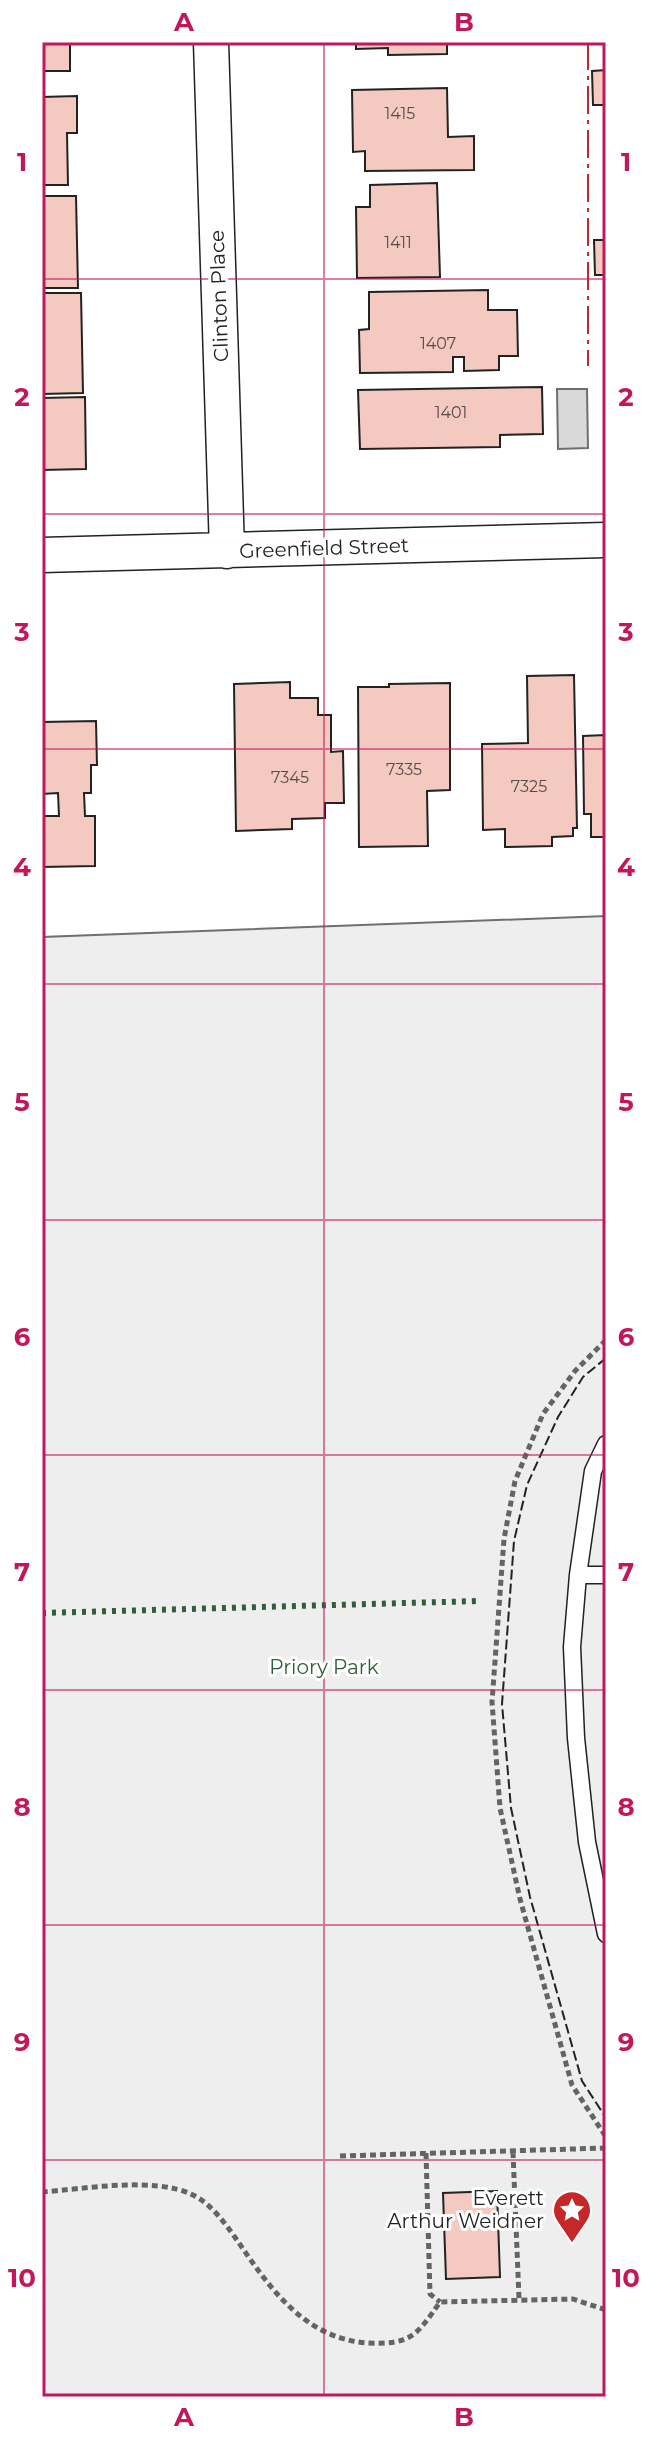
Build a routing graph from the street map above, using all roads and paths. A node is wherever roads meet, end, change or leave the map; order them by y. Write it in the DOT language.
graph roads {
  1 [pos="211,42"];
  2 [pos="606,540"];
  3 [pos="227,551"];
  4 [pos="42,555"];
  5 [pos="606,1340"];
  6 [pos="606,1444"];
  7 [pos="578,1575"];
  8 [pos="606,1575"];
  9 [pos="606,1934"];
  10 [pos="606,2137"];
  11 [pos="606,2148"];
  12 [pos="513,2152"];
  13 [pos="426,2153"];
  14 [pos="340,2156"];
  15 [pos="42,2192"];
  16 [pos="519,2298"];
  17 [pos="440,2302"];
  18 [pos="606,2310"];
  1 -- 3 [label="street, Clinton Place"];
  2 -- 3 [label="street, Greenfield Street"];
  3 -- 4 [label="street, Greenfield Street"];
  5 -- 10 [label="path"];
  6 -- 7 [label="lane"];
  7 -- 8 [label="lane"];
  7 -- 9 [label="lane"];
  11 -- 12 [label="path"];
  12 -- 13 [label="path"];
  12 -- 16 [label="path"];
  13 -- 14 [label="path"];
  13 -- 17 [label="path"];
  15 -- 17 [label="path"];
  16 -- 17 [label="path"];
  16 -- 18 [label="path"];
}
